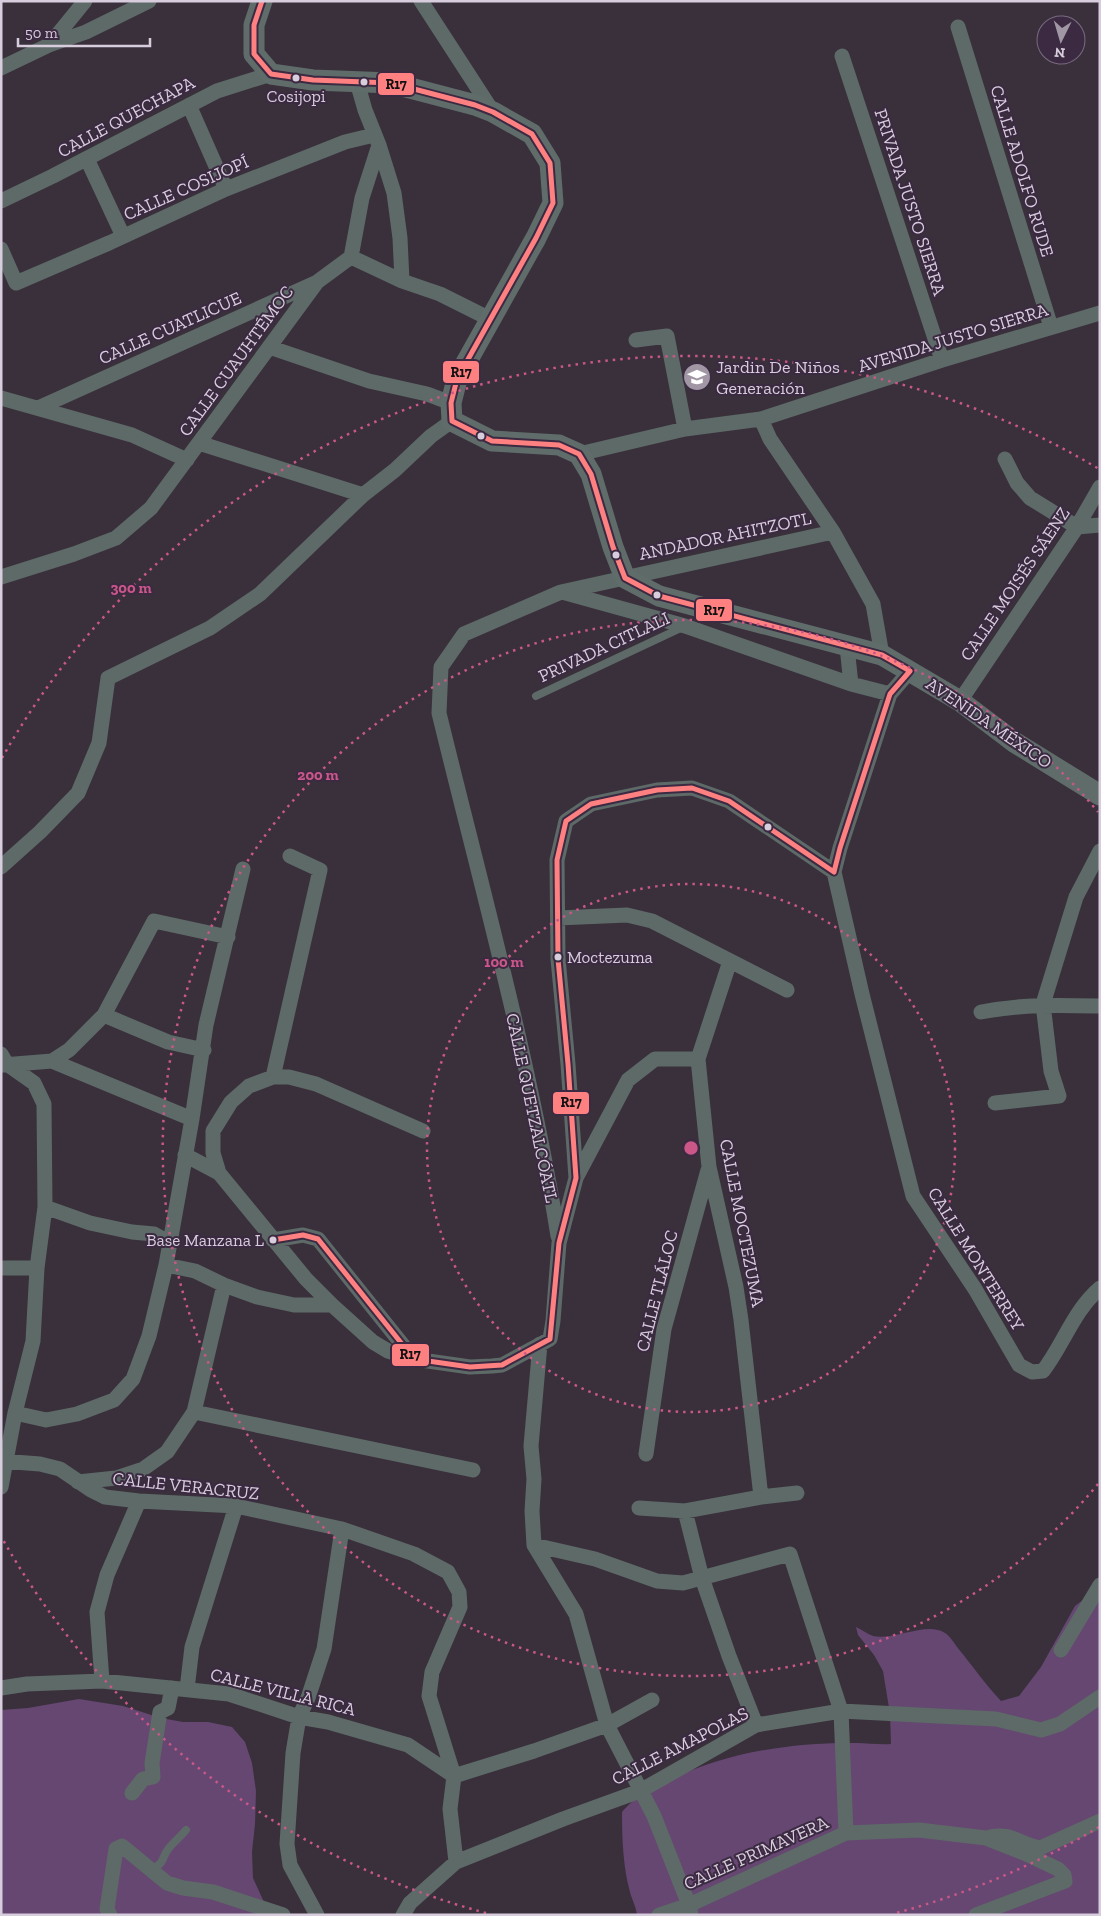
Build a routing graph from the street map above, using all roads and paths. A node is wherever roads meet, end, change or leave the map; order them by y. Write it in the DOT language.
graph roads {
  1 [pos="85,1"];
  2 [pos="149,1"];
  3 [pos="262,1"];
  4 [pos="421,1"];
  5 [pos="958,27"];
  6 [pos="49,45"];
  7 [pos="842,56"];
  8 [pos="1,68"];
  9 [pos="271,74"];
  10 [pos="357,82"];
  11 [pos="189,105"];
  12 [pos="494,112"];
  13 [pos="377,140"];
  14 [pos="86,158"];
  15 [pos="226,189"];
  16 [pos="1,201"];
  17 [pos="123,236"];
  18 [pos="1,248"];
  19 [pos="351,257"];
  20 [pos="402,281"];
  21 [pos="317,282"];
  22 [pos="1100,313"];
  23 [pos="490,319"];
  24 [pos="1051,327"];
  25 [pos="636,340"];
  26 [pos="269,347"];
  27 [pos="942,360"];
  28 [pos="1,398"];
  29 [pos="38,408"];
  30 [pos="452,412"];
  31 [pos="761,419"];
  32 [pos="685,429"];
  33 [pos="200,443"];
  34 [pos="579,454"];
  35 [pos="1006,459"];
  36 [pos="187,460"];
  37 [pos="1100,487"];
  38 [pos="363,495"];
  39 [pos="1100,525"];
  40 [pos="1077,527"];
  41 [pos="833,532"];
  42 [pos="1,577"];
  43 [pos="625,578"];
  44 [pos="561,592"];
  45 [pos="685,626"];
  46 [pos="847,647"];
  47 [pos="882,655"];
  48 [pos="910,672"];
  49 [pos="851,684"];
  50 [pos="890,694"];
  51 [pos="536,696"];
  52 [pos="960,701"];
  53 [pos="1100,795"];
  54 [pos="1100,851"];
  55 [pos="290,856"];
  56 [pos="1,867"];
  57 [pos="243,869"];
  58 [pos="834,872"];
  59 [pos="558,918"];
  60 [pos="228,938"];
  61 [pos="730,961"];
  62 [pos="787,990"];
  63 [pos="1043,1004"];
  64 [pos="1100,1006"];
  65 [pos="981,1012"];
  66 [pos="104,1015"];
  67 [pos="204,1050"];
  68 [pos="698,1059"];
  69 [pos="3,1061"];
  70 [pos="52,1061"];
  71 [pos="273,1077"];
  72 [pos="994,1103"];
  73 [pos="192,1119"];
  74 [pos="423,1131"];
  75 [pos="185,1155"];
  76 [pos="709,1168"];
  77 [pos="219,1173"];
  78 [pos="576,1178"];
  79 [pos="45,1207"];
  80 [pos="273,1240"];
  81 [pos="170,1243"];
  82 [pos="559,1243"];
  83 [pos="166,1265"];
  84 [pos="1,1268"];
  85 [pos="37,1268"];
  86 [pos="224,1285"];
  87 [pos="1100,1288"];
  88 [pos="332,1305"];
  89 [pos="540,1344"];
  90 [pos="414,1359"];
  91 [pos="15,1412"];
  92 [pos="194,1412"];
  93 [pos="646,1454"];
  94 [pos="3,1461"];
  95 [pos="473,1470"];
  96 [pos="78,1482"];
  97 [pos="1,1487"];
  98 [pos="797,1493"];
  99 [pos="761,1497"];
  100 [pos="139,1501"];
  101 [pos="236,1506"];
  102 [pos="638,1508"];
  103 [pos="685,1511"];
  104 [pos="342,1529"];
  105 [pos="534,1545"];
  106 [pos="702,1578"];
  107 [pos="1100,1585"];
  108 [pos="1062,1650"];
  109 [pos="102,1681"];
  110 [pos="1,1688"];
  111 [pos="180,1688"];
  112 [pos="1100,1697"];
  113 [pos="652,1700"];
  114 [pos="841,1712"];
  115 [pos="300,1717"];
  116 [pos="607,1725"];
  117 [pos="756,1725"];
  118 [pos="454,1776"];
  119 [pos="640,1791"];
  120 [pos="132,1793"];
  121 [pos="1100,1821"];
  122 [pos="186,1830"];
  123 [pos="846,1833"];
  124 [pos="986,1838"];
  125 [pos="456,1862"];
  126 [pos="151,1869"];
  127 [pos="690,1910"];
  128 [pos="110,1915"];
  129 [pos="283,1915"];
  130 [pos="317,1915"];
  131 [pos="402,1915"];
  132 [pos="659,1915"];
  133 [pos="976,1915"];
  1 -- 6 [label="street"];
  2 -- 6 [label="street"];
  3 -- 9 [label="street"];
  4 -- 12 [label="street"];
  5 -- 24 [label="street, CALLE ADOLFO RUDE"];
  6 -- 8 [label="street"];
  7 -- 27 [label="street, PRIVADA JUSTO SIERRA"];
  9 -- 10 [label="street"];
  9 -- 11 [label="street, CALLE QUECHAPA"];
  10 -- 12 [label="street"];
  10 -- 13 [label="street"];
  11 -- 14 [label="street, CALLE QUECHAPA"];
  11 -- 15 [label="street"];
  12 -- 23 [label="street"];
  13 -- 15 [label="street, CALLE COSIJOPÍ"];
  13 -- 19 [label="street"];
  13 -- 20 [label="street"];
  14 -- 16 [label="street, CALLE QUECHAPA"];
  14 -- 17 [label="street"];
  15 -- 17 [label="street, CALLE COSIJOPÍ"];
  17 -- 18 [label="street, CALLE COSIJOPÍ"];
  19 -- 20 [label="street"];
  19 -- 21 [label="street, CALLE CUAUHTÉMOC"];
  20 -- 23 [label="street"];
  21 -- 26 [label="street, CALLE CUAUHTÉMOC"];
  21 -- 29 [label="street, CALLE CUATLICUE"];
  22 -- 24 [label="street, AVENIDA JUSTO SIERRA"];
  23 -- 30 [label="street"];
  24 -- 27 [label="street, AVENIDA JUSTO SIERRA"];
  25 -- 32 [label="street"];
  26 -- 30 [label="street"];
  26 -- 33 [label="street, CALLE CUAUHTÉMOC"];
  27 -- 31 [label="street, AVENIDA JUSTO SIERRA"];
  28 -- 29 [label="street"];
  29 -- 36 [label="street"];
  30 -- 34 [label="street"];
  30 -- 38 [label="street"];
  31 -- 32 [label="street, AVENIDA JUSTO SIERRA"];
  31 -- 41 [label="street"];
  32 -- 34 [label="street, AVENIDA JUSTO SIERRA"];
  33 -- 36 [label="street, CALLE CUAUHTÉMOC"];
  33 -- 38 [label="street"];
  34 -- 43 [label="street"];
  35 -- 40 [label="street"];
  36 -- 42 [label="street, CALLE CUAUHTÉMOC"];
  37 -- 40 [label="street, CALLE MOISÉS SÁENZ"];
  38 -- 56 [label="street"];
  39 -- 40 [label="street"];
  40 -- 52 [label="street, CALLE MOISÉS SÁENZ"];
  41 -- 43 [label="street, ANDADOR AHITZOTL"];
  41 -- 47 [label="street"];
  43 -- 44 [label="street, ANDADOR AHITZOTL"];
  43 -- 46 [label="street"];
  44 -- 45 [label="street"];
  44 -- 82 [label="street, CALLE QUETZALCÓATL"];
  45 -- 49 [label="street"];
  45 -- 51 [label="lane, PRIVADA CITLALI"];
  46 -- 47 [label="street, AVENIDA MÉXICO"];
  46 -- 49 [label="street"];
  47 -- 48 [label="street, AVENIDA MÉXICO"];
  48 -- 50 [label="street"];
  48 -- 52 [label="street, AVENIDA MÉXICO"];
  49 -- 50 [label="street"];
  50 -- 58 [label="street"];
  52 -- 53 [label="street, AVENIDA MÉXICO"];
  54 -- 63 [label="street"];
  55 -- 71 [label="street"];
  57 -- 60 [label="street"];
  58 -- 59 [label="street, CALLE QUETZALCÓATL"];
  58 -- 87 [label="street, CALLE MONTERREY"];
  59 -- 61 [label="street"];
  59 -- 78 [label="street, CALLE QUETZALCÓATL"];
  60 -- 66 [label="street"];
  60 -- 67 [label="street"];
  61 -- 62 [label="street"];
  61 -- 68 [label="street, CALLE MOCTEZUMA"];
  63 -- 64 [label="street"];
  63 -- 65 [label="street"];
  63 -- 72 [label="street"];
  66 -- 67 [label="street"];
  66 -- 70 [label="street"];
  67 -- 73 [label="street"];
  68 -- 76 [label="street, CALLE MOCTEZUMA"];
  68 -- 78 [label="street"];
  69 -- 70 [label="street"];
  69 -- 79 [label="street"];
  70 -- 73 [label="street"];
  71 -- 74 [label="street"];
  71 -- 77 [label="street"];
  73 -- 75 [label="street"];
  75 -- 77 [label="street"];
  75 -- 81 [label="street"];
  76 -- 93 [label="street, CALLE TLÁLOC"];
  76 -- 99 [label="street, CALLE MOCTEZUMA"];
  77 -- 80 [label="street"];
  78 -- 82 [label="street, CALLE QUETZALCÓATL"];
  79 -- 81 [label="street"];
  79 -- 85 [label="street"];
  80 -- 88 [label="street"];
  80 -- 90 [label="street"];
  81 -- 83 [label="street"];
  82 -- 89 [label="street"];
  83 -- 86 [label="street"];
  83 -- 91 [label="street"];
  84 -- 85 [label="street"];
  85 -- 91 [label="street"];
  86 -- 88 [label="street"];
  86 -- 92 [label="street"];
  88 -- 90 [label="street"];
  89 -- 90 [label="street"];
  89 -- 105 [label="street"];
  91 -- 94 [label="street"];
  92 -- 95 [label="street"];
  92 -- 96 [label="street"];
  94 -- 96 [label="street, CALLE VERACRUZ"];
  94 -- 97 [label="street"];
  96 -- 100 [label="street, CALLE VERACRUZ"];
  98 -- 99 [label="street"];
  99 -- 103 [label="street"];
  100 -- 101 [label="street, CALLE VERACRUZ"];
  100 -- 109 [label="street"];
  101 -- 104 [label="street, CALLE VERACRUZ"];
  101 -- 111 [label="street"];
  102 -- 103 [label="street"];
  103 -- 106 [label="street"];
  104 -- 115 [label="street"];
  104 -- 118 [label="street, CALLE VERACRUZ"];
  105 -- 106 [label="street"];
  105 -- 116 [label="street"];
  106 -- 114 [label="street"];
  106 -- 117 [label="street"];
  107 -- 108 [label="street"];
  109 -- 110 [label="street, CALLE VILLA RICA"];
  109 -- 111 [label="street, CALLE VILLA RICA"];
  111 -- 115 [label="street, CALLE VILLA RICA"];
  111 -- 120 [label="street"];
  112 -- 114 [label="street, CALLE AMAPOLAS"];
  113 -- 116 [label="street"];
  114 -- 117 [label="street, CALLE AMAPOLAS"];
  114 -- 123 [label="street"];
  115 -- 118 [label="street, CALLE VILLA RICA"];
  115 -- 130 [label="street"];
  116 -- 118 [label="street"];
  116 -- 119 [label="street"];
  117 -- 119 [label="street, CALLE AMAPOLAS"];
  118 -- 125 [label="street"];
  119 -- 125 [label="street, CALLE AMAPOLAS"];
  119 -- 127 [label="street"];
  121 -- 124 [label="street"];
  122 -- 126 [label="lane"];
  123 -- 124 [label="street, CALLE PRIMAVERA"];
  123 -- 127 [label="street, CALLE PRIMAVERA"];
  124 -- 133 [label="street, CALLE PRIMAVERA"];
  125 -- 131 [label="street, CALLE AMAPOLAS"];
  126 -- 128 [label="street"];
  126 -- 129 [label="street"];
  127 -- 132 [label="street, CALLE PRIMAVERA"];
}
